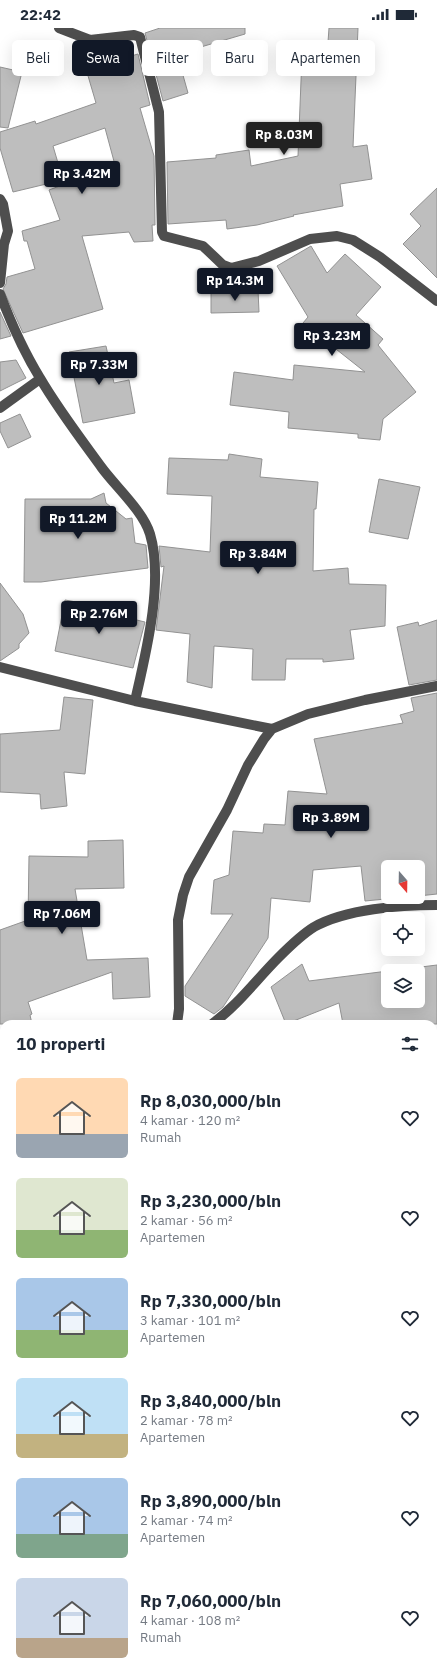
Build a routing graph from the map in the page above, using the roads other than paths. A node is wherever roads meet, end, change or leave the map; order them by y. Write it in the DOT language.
graph roads {
  1 [pos="59,28"];
  2 [pos="0,199"];
  3 [pos="0,283"];
  4 [pos="0,294"];
  5 [pos="437,301"];
  6 [pos="40,379"];
  7 [pos="0,408"];
  8 [pos="0,667"];
  9 [pos="437,686"];
  10 [pos="135,701"];
  11 [pos="272,729"];
  12 [pos="437,905"];
  13 [pos="178,1020"];
  14 [pos="217,1020"];
  1 -- 5 [label="street"];
  2 -- 3 [label="street"];
  4 -- 6 [label="street"];
  6 -- 7 [label="street"];
  6 -- 10 [label="street"];
  8 -- 10 [label="street"];
  9 -- 11 [label="street"];
  10 -- 11 [label="street"];
  11 -- 13 [label="street"];
  12 -- 14 [label="street"];
}
